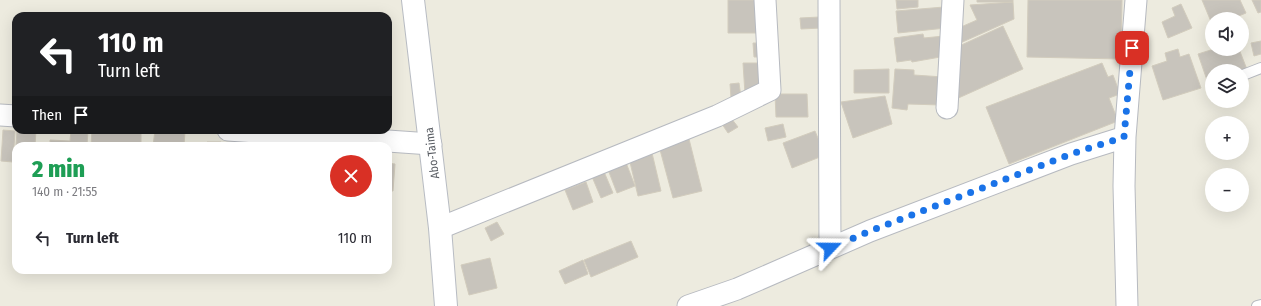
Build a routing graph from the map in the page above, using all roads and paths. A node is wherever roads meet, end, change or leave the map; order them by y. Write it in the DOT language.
graph roads {
  1 [pos="413,0"];
  2 [pos="765,0"];
  3 [pos="829,0"];
  4 [pos="953,0"];
  5 [pos="1140,1"];
  6 [pos="1261,68"];
  7 [pos="1249,73"];
  8 [pos="947,108"];
  9 [pos="0,115"];
  10 [pos="12,116"];
  11 [pos="286,134"];
  12 [pos="1124,137"];
  13 [pos="431,144"];
  14 [pos="440,228"];
  15 [pos="830,248"];
  16 [pos="1261,305"];
  17 [pos="446,306"];
  18 [pos="688,306"];
  19 [pos="1127,306"];
  20 [pos="1257,306"];
  1 -- 13 [label="street, Abo-Taima"];
  2 -- 14 [label="street"];
  3 -- 15 [label="street"];
  4 -- 8 [label="street"];
  5 -- 12 [label="street"];
  6 -- 7 [label="lane"];
  9 -- 10 [label="street"];
  11 -- 13 [label="street"];
  12 -- 15 [label="street"];
  12 -- 19 [label="street"];
  13 -- 14 [label="street, Abo-Taima"];
  14 -- 17 [label="street, Abo-Taima"];
  15 -- 18 [label="street"];
  16 -- 20 [label="lane"];
}
